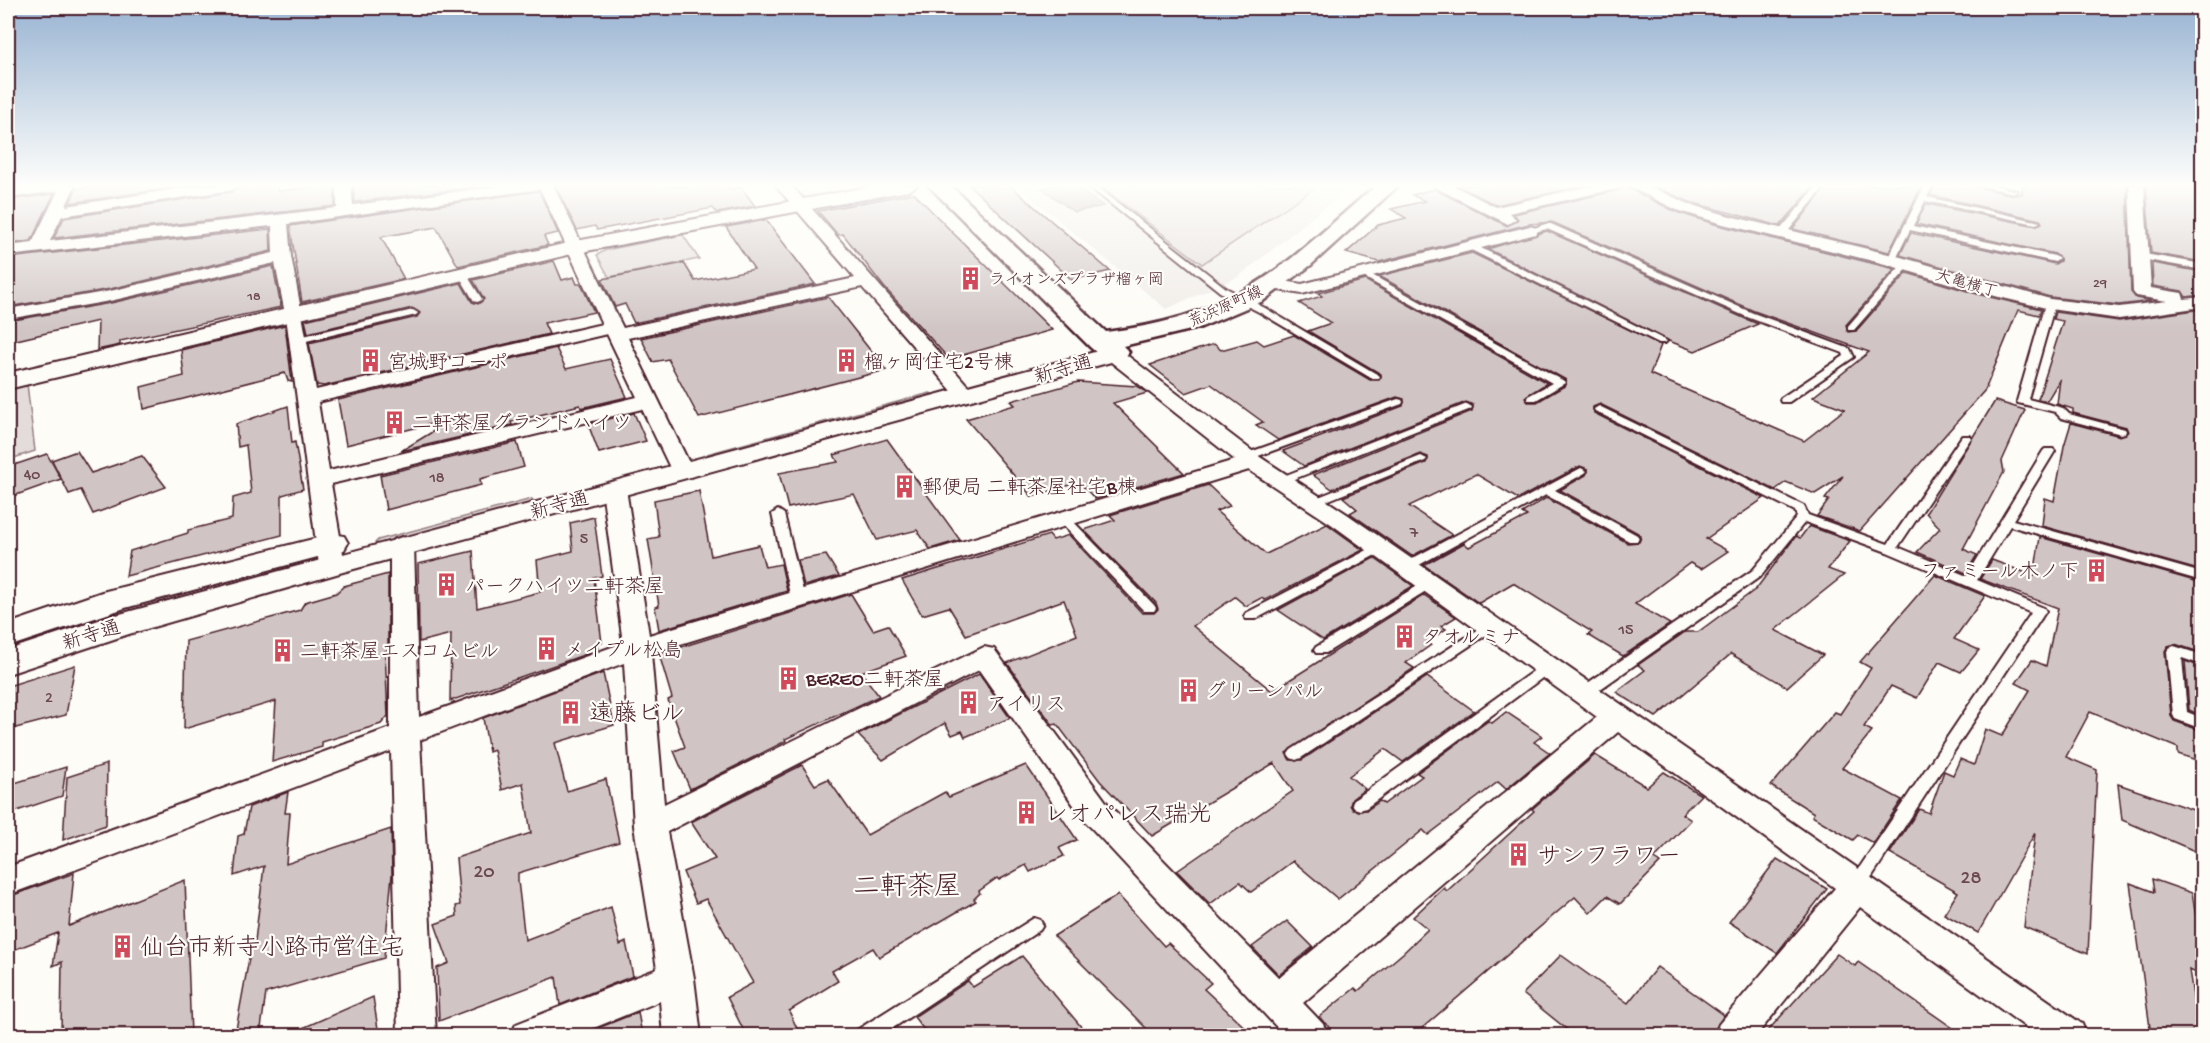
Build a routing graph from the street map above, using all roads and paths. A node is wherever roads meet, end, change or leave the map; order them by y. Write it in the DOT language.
graph roads {
  1 [pos="45,234"];
  2 [pos="158,234"];
  3 [pos="281,234"];
  4 [pos="570,234"];
  5 [pos="647,234"];
  6 [pos="825,234"];
  7 [pos="992,234"];
  8 [pos="1152,234"];
  9 [pos="1331,234"];
  10 [pos="1519,234"];
  11 [pos="1565,234"];
  12 [pos="1785,234"];
  13 [pos="1906,234"];
  14 [pos="1939,234"];
  15 [pos="2138,234"];
  16 [pos="1470,246"];
  17 [pos="39,247"];
  18 [pos="576,247"];
  19 [pos="8,251"];
  20 [pos="282,256"];
  21 [pos="2139,256"];
  22 [pos="2055,259"];
  23 [pos="1898,263"];
  24 [pos="2197,266"];
  25 [pos="1363,273"];
  26 [pos="462,274"];
  27 [pos="866,281"];
  28 [pos="1272,284"];
  29 [pos="477,299"];
  30 [pos="1244,300"];
  31 [pos="2201,302"];
  32 [pos="2050,304"];
  33 [pos="294,312"];
  34 [pos="414,313"];
  35 [pos="8,314"];
  36 [pos="1851,328"];
  37 [pos="614,331"];
  38 [pos="298,340"];
  39 [pos="1662,341"];
  40 [pos="1115,344"];
  41 [pos="1375,376"];
  42 [pos="8,381"];
  43 [pos="959,387"];
  44 [pos="1532,398"];
  45 [pos="306,399"];
  46 [pos="1785,400"];
  47 [pos="648,401"];
  48 [pos="1398,402"];
  49 [pos="1467,406"];
  50 [pos="1599,409"];
  51 [pos="2121,431"];
  52 [pos="1966,438"];
  53 [pos="2049,451"];
  54 [pos="1249,459"];
  55 [pos="1421,459"];
  56 [pos="677,462"];
  57 [pos="1581,471"];
  58 [pos="320,480"];
  59 [pos="1280,481"];
  60 [pos="614,489"];
  61 [pos="1546,490"];
  62 [pos="1315,502"];
  63 [pos="778,514"];
  64 [pos="1803,517"];
  65 [pos="1064,519"];
  66 [pos="2007,522"];
  67 [pos="1633,538"];
  68 [pos="402,545"];
  69 [pos="1378,548"];
  70 [pos="1891,549"];
  71 [pos="331,554"];
  72 [pos="1418,575"];
  73 [pos="2202,577"];
  74 [pos="1970,582"];
  75 [pos="798,599"];
  76 [pos="1149,608"];
  77 [pos="1251,616"];
  78 [pos="1490,626"];
  79 [pos="8,636"];
  80 [pos="637,648"];
  81 [pos="1321,650"];
  82 [pos="2202,660"];
  83 [pos="8,662"];
  84 [pos="1548,667"];
  85 [pos="1584,693"];
  86 [pos="1617,717"];
  87 [pos="2202,724"];
  88 [pos="405,736"];
  89 [pos="1296,754"];
  90 [pos="1360,804"];
  91 [pos="650,826"];
  92 [pos="8,881"];
  93 [pos="1857,886"];
  94 [pos="1034,925"];
  95 [pos="676,978"];
  96 [pos="1277,1002"];
  97 [pos="417,1035"];
  98 [pos="529,1035"];
  99 [pos="682,1035"];
  100 [pos="864,1035"];
  101 [pos="1310,1035"];
  102 [pos="1732,1035"];
  103 [pos="2069,1035"];
  1 -- 17 [label="street"];
  2 -- 17 [label="street"];
  3 -- 20 [label="street"];
  4 -- 18 [label="street"];
  5 -- 18 [label="street"];
  6 -- 27 [label="street"];
  7 -- 40 [label="main road"];
  8 -- 30 [label="lane"];
  9 -- 28 [label="main road, 荒浜原町線"];
  10 -- 16 [label="street"];
  11 -- 46 [label="lane"];
  12 -- 23 [label="street, 大亀横丁"];
  13 -- 23 [label="lane"];
  14 -- 22 [label="lane"];
  15 -- 21 [label="street"];
  16 -- 25 [label="street"];
  16 -- 39 [label="lane"];
  17 -- 19 [label="street"];
  18 -- 26 [label="street"];
  18 -- 37 [label="street"];
  20 -- 33 [label="street"];
  20 -- 35 [label="street"];
  21 -- 24 [label="lane"];
  21 -- 31 [label="street"];
  23 -- 32 [label="street, 大亀横丁"];
  23 -- 36 [label="lane"];
  25 -- 28 [label="street"];
  25 -- 44 [label="lane"];
  26 -- 29 [label="lane"];
  26 -- 33 [label="street"];
  27 -- 37 [label="street"];
  27 -- 43 [label="street"];
  28 -- 30 [label="main road, 荒浜原町線"];
  30 -- 40 [label="main road, 荒浜原町線"];
  30 -- 41 [label="lane"];
  31 -- 32 [label="street, 大亀横丁"];
  32 -- 51 [label="lane"];
  33 -- 38 [label="street"];
  33 -- 42 [label="street"];
  34 -- 38 [label="lane"];
  37 -- 45 [label="street"];
  37 -- 47 [label="street"];
  38 -- 45 [label="street"];
  40 -- 43 [label="street, 新寺通"];
  40 -- 54 [label="street"];
  43 -- 56 [label="street, 新寺通"];
  45 -- 58 [label="street"];
  47 -- 56 [label="street"];
  47 -- 58 [label="street"];
  48 -- 54 [label="lane"];
  49 -- 59 [label="lane"];
  50 -- 64 [label="lane"];
  52 -- 70 [label="lane"];
  53 -- 66 [label="lane"];
  54 -- 59 [label="street"];
  54 -- 65 [label="street"];
  55 -- 62 [label="lane"];
  56 -- 60 [label="street, 新寺通"];
  56 -- 71 [label="street, 新寺通"];
  57 -- 61 [label="lane"];
  58 -- 71 [label="street"];
  59 -- 62 [label="street"];
  60 -- 68 [label="street, 新寺通"];
  60 -- 80 [label="street"];
  61 -- 67 [label="lane"];
  61 -- 72 [label="lane"];
  62 -- 69 [label="street"];
  63 -- 75 [label="lane"];
  64 -- 70 [label="lane"];
  64 -- 85 [label="lane"];
  65 -- 75 [label="street"];
  65 -- 76 [label="lane"];
  66 -- 73 [label="lane"];
  66 -- 74 [label="lane"];
  68 -- 71 [label="street, 新寺通"];
  68 -- 88 [label="street"];
  69 -- 72 [label="street"];
  69 -- 77 [label="lane"];
  70 -- 74 [label="lane"];
  71 -- 79 [label="street, 新寺通"];
  71 -- 83 [label="street, 新寺通"];
  72 -- 78 [label="street"];
  72 -- 81 [label="lane"];
  74 -- 93 [label="lane"];
  75 -- 80 [label="street"];
  78 -- 84 [label="street"];
  78 -- 89 [label="lane"];
  80 -- 88 [label="street"];
  80 -- 91 [label="street"];
  82 -- 87 [label="lane"];
  84 -- 85 [label="street"];
  84 -- 90 [label="lane"];
  85 -- 86 [label="street"];
  86 -- 93 [label="street"];
  86 -- 96 [label="street"];
  88 -- 92 [label="street"];
  88 -- 97 [label="street"];
  91 -- 95 [label="street"];
  91 -- 96 [label="street"];
  93 -- 102 [label="street"];
  93 -- 103 [label="street"];
  94 -- 100 [label="lane"];
  95 -- 98 [label="street"];
  95 -- 99 [label="street"];
  96 -- 101 [label="street"];
}
